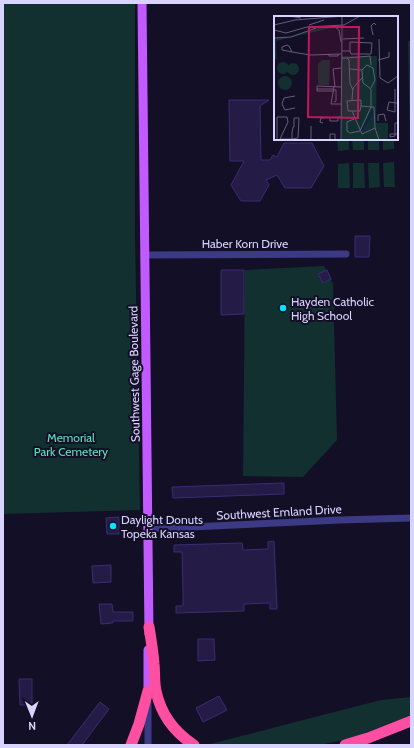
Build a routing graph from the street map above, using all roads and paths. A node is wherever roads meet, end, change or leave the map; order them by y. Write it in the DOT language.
graph roads {
  1 [pos="142,3"];
  2 [pos="346,254"];
  3 [pos="144,255"];
  4 [pos="411,518"];
  5 [pos="148,529"];
  6 [pos="149,627"];
  7 [pos="148,691"];
  8 [pos="411,722"];
  9 [pos="131,745"];
  10 [pos="148,745"];
  11 [pos="194,745"];
  12 [pos="345,745"];
  1 -- 3 [label="main road, Southwest Gage Boulevard"];
  2 -- 3 [label="street, Haber Korn Drive"];
  3 -- 5 [label="main road, Southwest Gage Boulevard"];
  4 -- 5 [label="street, Southwest Emland Drive"];
  5 -- 6 [label="main road, Southwest Gage Boulevard"];
  6 -- 7 [label="main road, Southwest Gage Boulevard"];
  6 -- 11 [label="highway"];
  7 -- 9 [label="highway"];
  7 -- 10 [label="street, Southwest Gage Boulevard"];
  8 -- 12 [label="highway"];
}
